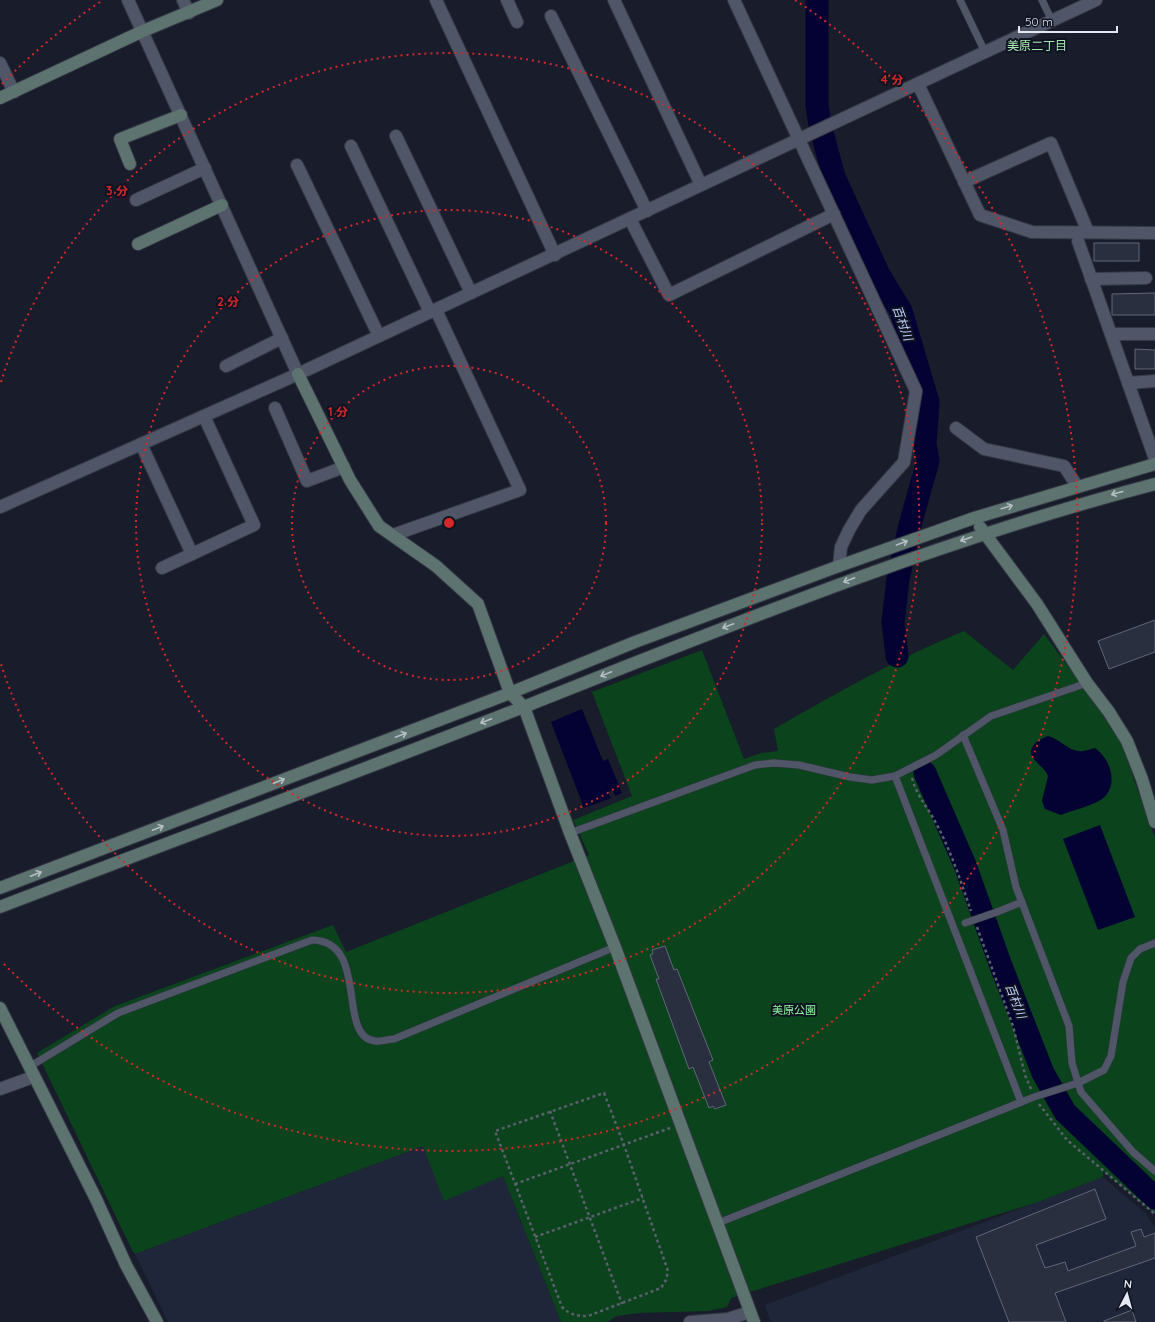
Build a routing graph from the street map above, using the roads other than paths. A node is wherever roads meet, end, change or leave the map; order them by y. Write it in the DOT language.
graph roads {
  1 [pos="128,0"];
  2 [pos="183,0"];
  3 [pos="216,0"];
  4 [pos="436,0"];
  5 [pos="507,0"];
  6 [pos="614,0"];
  7 [pos="734,0"];
  8 [pos="960,0"];
  9 [pos="1042,0"];
  10 [pos="1096,0"];
  11 [pos="189,13"];
  12 [pos="551,16"];
  13 [pos="1052,21"];
  14 [pos="517,22"];
  15 [pos="143,31"];
  16 [pos="985,52"];
  17 [pos="0,63"];
  18 [pos="918,84"];
  19 [pos="14,92"];
  20 [pos="0,98"];
  21 [pos="181,115"];
  22 [pos="396,136"];
  23 [pos="805,137"];
  24 [pos="351,146"];
  25 [pos="130,164"];
  26 [pos="297,165"];
  27 [pos="204,168"];
  28 [pos="964,182"];
  29 [pos="701,185"];
  30 [pos="136,200"];
  31 [pos="222,205"];
  32 [pos="647,211"];
  33 [pos="834,214"];
  34 [pos="630,219"];
  35 [pos="1088,232"];
  36 [pos="1155,233"];
  37 [pos="1078,241"];
  38 [pos="138,244"];
  39 [pos="555,255"];
  40 [pos="1146,278"];
  41 [pos="1091,279"];
  42 [pos="471,293"];
  43 [pos="433,311"];
  44 [pos="1111,334"];
  45 [pos="1155,334"];
  46 [pos="379,336"];
  47 [pos="282,338"];
  48 [pos="226,366"];
  49 [pos="298,374"];
  50 [pos="1155,381"];
  51 [pos="1128,382"];
  52 [pos="275,408"];
  53 [pos="204,416"];
  54 [pos="956,428"];
  55 [pos="140,444"];
  56 [pos="1155,458"];
  57 [pos="1155,464"];
  58 [pos="344,467"];
  59 [pos="1155,484"];
  60 [pos="1077,486"];
  61 [pos="0,507"];
  62 [pos="974,518"];
  63 [pos="984,533"];
  64 [pos="393,535"];
  65 [pos="192,554"];
  66 [pos="839,566"];
  67 [pos="162,568"];
  68 [pos="1087,683"];
  69 [pos="510,692"];
  70 [pos="524,707"];
  71 [pos="963,735"];
  72 [pos="895,776"];
  73 [pos="1155,822"];
  74 [pos="570,833"];
  75 [pos="0,888"];
  76 [pos="1022,902"];
  77 [pos="0,907"];
  78 [pos="954,928"];
  79 [pos="1155,943"];
  80 [pos="615,947"];
  81 [pos="1,1011"];
  82 [pos="31,1072"];
  83 [pos="1078,1083"];
  84 [pos="0,1089"];
  85 [pos="1021,1102"];
  86 [pos="1155,1171"];
  87 [pos="718,1223"];
  88 [pos="752,1317"];
  89 [pos="157,1322"];
  90 [pos="690,1322"];
  1 -- 15 [label="street"];
  2 -- 11 [label="street"];
  3 -- 11 [label="street"];
  4 -- 39 [label="street"];
  5 -- 14 [label="street"];
  6 -- 29 [label="street"];
  7 -- 23 [label="street"];
  8 -- 16 [label="lane"];
  9 -- 13 [label="lane"];
  10 -- 13 [label="street"];
  11 -- 15 [label="street"];
  12 -- 32 [label="street"];
  13 -- 16 [label="street"];
  15 -- 19 [label="street"];
  15 -- 21 [label="street"];
  16 -- 18 [label="street"];
  17 -- 19 [label="street"];
  18 -- 23 [label="street"];
  18 -- 28 [label="street"];
  19 -- 20 [label="street"];
  21 -- 25 [label="street"];
  21 -- 27 [label="street"];
  22 -- 42 [label="street"];
  23 -- 29 [label="street"];
  23 -- 33 [label="street"];
  24 -- 43 [label="street"];
  26 -- 46 [label="street"];
  27 -- 30 [label="street"];
  27 -- 31 [label="street"];
  28 -- 35 [label="street"];
  28 -- 35 [label="street"];
  29 -- 32 [label="street"];
  31 -- 38 [label="street"];
  31 -- 47 [label="street"];
  32 -- 34 [label="street"];
  33 -- 34 [label="street"];
  33 -- 66 [label="street"];
  34 -- 39 [label="street"];
  35 -- 36 [label="street"];
  37 -- 41 [label="street"];
  39 -- 42 [label="street"];
  40 -- 41 [label="street"];
  41 -- 44 [label="street"];
  42 -- 43 [label="street"];
  43 -- 46 [label="street"];
  43 -- 64 [label="street"];
  44 -- 45 [label="street"];
  44 -- 51 [label="street"];
  46 -- 49 [label="street"];
  47 -- 48 [label="street"];
  47 -- 49 [label="street"];
  49 -- 53 [label="street"];
  49 -- 58 [label="street"];
  50 -- 51 [label="street"];
  51 -- 56 [label="street"];
  52 -- 58 [label="street"];
  53 -- 55 [label="street"];
  53 -- 65 [label="street"];
  54 -- 60 [label="street"];
  55 -- 61 [label="street"];
  55 -- 65 [label="street"];
  57 -- 60 [label="street"];
  58 -- 64 [label="street"];
  59 -- 63 [label="street, one-way"];
  62 -- 60 [label="street, one-way"];
  62 -- 63 [label="street"];
  66 -- 62 [label="street, one-way"];
  63 -- 68 [label="street"];
  63 -- 70 [label="street, one-way"];
  64 -- 69 [label="street"];
  65 -- 67 [label="street"];
  66 -- 69 [label="street"];
  68 -- 71 [label="lane"];
  68 -- 73 [label="street"];
  69 -- 70 [label="street"];
  75 -- 69 [label="street, one-way"];
  70 -- 74 [label="street"];
  70 -- 77 [label="street, one-way"];
  71 -- 72 [label="lane"];
  71 -- 76 [label="lane"];
  72 -- 74 [label="lane"];
  72 -- 78 [label="lane"];
  74 -- 80 [label="street"];
  76 -- 78 [label="lane, bridge"];
  76 -- 83 [label="lane"];
  78 -- 85 [label="lane"];
  79 -- 83 [label="lane"];
  80 -- 82 [label="lane"];
  80 -- 87 [label="street"];
  81 -- 82 [label="street"];
  82 -- 84 [label="street"];
  82 -- 89 [label="street"];
  83 -- 85 [label="lane"];
  83 -- 86 [label="lane"];
  85 -- 87 [label="lane"];
  87 -- 88 [label="street"];
  88 -- 90 [label="street"];
}
